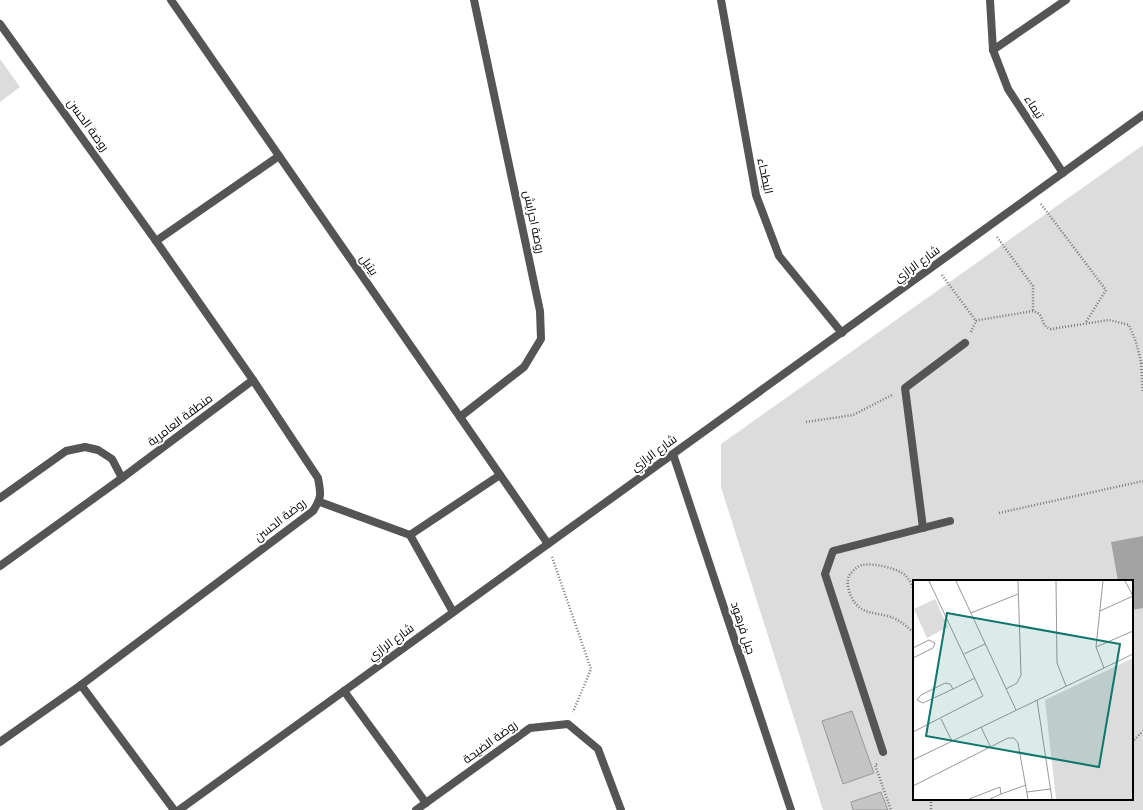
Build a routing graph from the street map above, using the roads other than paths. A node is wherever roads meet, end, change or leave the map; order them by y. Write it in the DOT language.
graph roads {
  1 [pos="171,0"];
  2 [pos="474,0"];
  3 [pos="721,0"];
  4 [pos="990,0"];
  5 [pos="1066,0"];
  6 [pos="0,24"];
  7 [pos="993,50"];
  8 [pos="1143,115"];
  9 [pos="279,156"];
  10 [pos="1063,173"];
  11 [pos="156,241"];
  12 [pos="842,333"];
  13 [pos="965,343"];
  14 [pos="253,380"];
  15 [pos="460,417"];
  16 [pos="673,454"];
  17 [pos="500,475"];
  18 [pos="122,478"];
  19 [pos="0,498"];
  20 [pos="320,502"];
  21 [pos="950,521"];
  22 [pos="924,528"];
  23 [pos="410,535"];
  24 [pos="548,544"];
  25 [pos="0,566"];
  26 [pos="453,612"];
  27 [pos="81,685"];
  28 [pos="344,691"];
  29 [pos="0,742"];
  30 [pos="883,752"];
  31 [pos="426,803"];
  32 [pos="174,810"];
  33 [pos="179,810"];
  34 [pos="416,810"];
  35 [pos="621,810"];
  36 [pos="792,810"];
  1 -- 9 [label="street, بيتيل"];
  2 -- 15 [label="street, روضة احرايش"];
  3 -- 12 [label="street, البطحاء"];
  4 -- 7 [label="street, تيماء"];
  5 -- 7 [label="street"];
  6 -- 11 [label="street, روضة الحسن"];
  7 -- 10 [label="street, تيماء"];
  8 -- 10 [label="street, شارع الرازي"];
  9 -- 11 [label="street"];
  9 -- 15 [label="street, بيتيل"];
  10 -- 12 [label="street, شارع الرازي"];
  11 -- 14 [label="street, روضة الحسن"];
  12 -- 16 [label="street, شارع الرازي"];
  13 -- 22 [label="street"];
  14 -- 18 [label="street, منطقة العامرية"];
  14 -- 20 [label="street, روضة الحسن"];
  15 -- 17 [label="street, بيتيل"];
  16 -- 24 [label="street, شارع الرازي"];
  16 -- 36 [label="street, جبل فرهود"];
  17 -- 23 [label="street"];
  17 -- 24 [label="street, بيتيل"];
  18 -- 19 [label="street"];
  18 -- 25 [label="street, منطقة العامرية"];
  20 -- 23 [label="street"];
  20 -- 27 [label="street, روضة الحسن"];
  21 -- 22 [label="street"];
  22 -- 30 [label="street"];
  23 -- 26 [label="street"];
  24 -- 26 [label="street, شارع الرازي"];
  26 -- 28 [label="street, شارع الرازي"];
  27 -- 29 [label="street, روضة الحسن"];
  27 -- 32 [label="street"];
  28 -- 31 [label="street"];
  28 -- 33 [label="street, شارع الرازي"];
  31 -- 34 [label="street, روضة الضيحة"];
  31 -- 35 [label="street, روضة الضيحة"];
}
